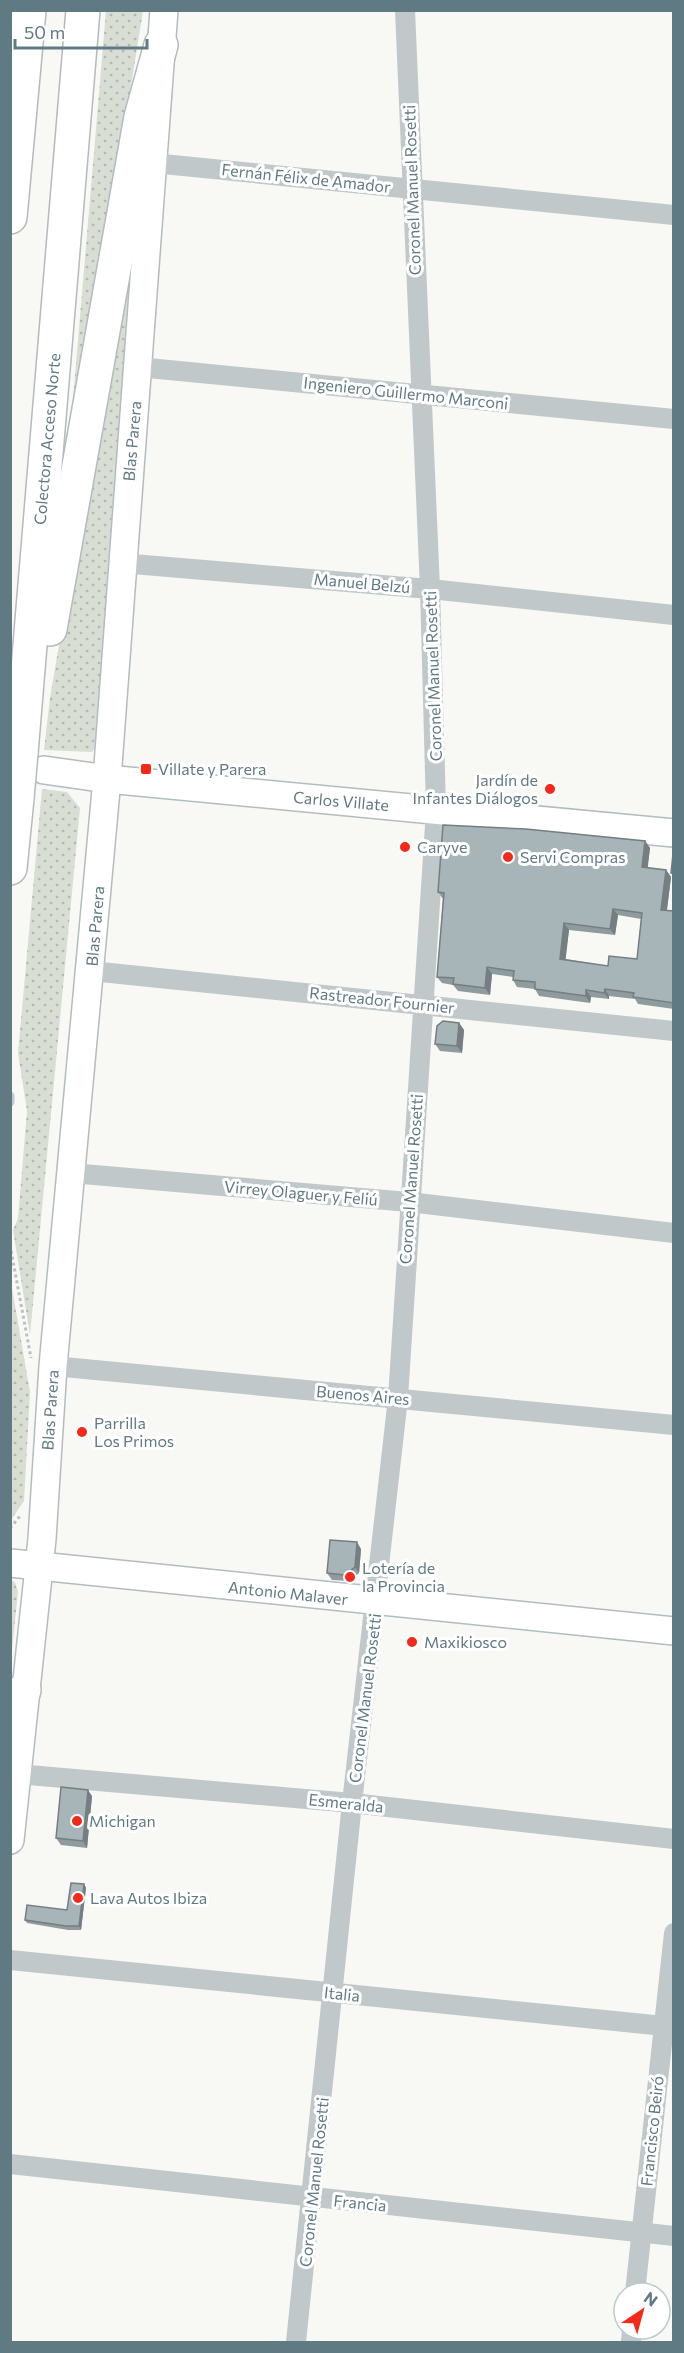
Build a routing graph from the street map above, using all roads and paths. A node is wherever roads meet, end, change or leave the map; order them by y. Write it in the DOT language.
graph roads {
  1 [pos="29,10"];
  2 [pos="83,10"];
  3 [pos="164,10"];
  4 [pos="405,10"];
  5 [pos="161,45"];
  6 [pos="153,163"];
  7 [pos="411,189"];
  8 [pos="674,215"];
  9 [pos="10,217"];
  10 [pos="138,367"];
  11 [pos="421,395"];
  12 [pos="674,419"];
  13 [pos="121,563"];
  14 [pos="430,589"];
  15 [pos="674,615"];
  16 [pos="32,762"];
  17 [pos="107,779"];
  18 [pos="436,810"];
  19 [pos="674,833"];
  20 [pos="10,868"];
  21 [pos="91,971"];
  22 [pos="423,1004"];
  23 [pos="674,1032"];
  24 [pos="10,1096"];
  25 [pos="10,1102"];
  26 [pos="71,1173"];
  27 [pos="409,1202"];
  28 [pos="674,1233"];
  29 [pos="53,1366"];
  30 [pos="398,1398"];
  31 [pos="674,1425"];
  32 [pos="10,1563"];
  33 [pos="39,1565"];
  34 [pos="377,1602"];
  35 [pos="674,1631"];
  36 [pos="24,1690"];
  37 [pos="10,1732"];
  38 [pos="17,1774"];
  39 [pos="352,1803"];
  40 [pos="674,1839"];
  41 [pos="10,1840"];
  42 [pos="674,1933"];
  43 [pos="10,1960"];
  44 [pos="334,1993"];
  45 [pos="668,2027"];
  46 [pos="10,2164"];
  47 [pos="312,2198"];
  48 [pos="641,2233"];
  49 [pos="674,2236"];
  50 [pos="636,2281"];
  51 [pos="296,2343"];
  1 -- 9 [label="highway"];
  2 -- 16 [label="highway, Colectora Acceso Norte"];
  3 -- 5 [label="street, Blas Parera"];
  4 -- 7 [label="street, Coronel Manuel Rosetti"];
  5 -- 6 [label="street, Blas Parera"];
  5 -- 16 [label="highway"];
  6 -- 7 [label="street, Fernán Félix de Amador"];
  6 -- 10 [label="street, Blas Parera"];
  7 -- 8 [label="street, Fernán Félix de Amador"];
  7 -- 11 [label="street, Coronel Manuel Rosetti"];
  10 -- 11 [label="street, Ingeniero Guillermo Marconi"];
  10 -- 13 [label="street, Blas Parera"];
  11 -- 12 [label="street, Ingeniero Guillermo Marconi"];
  11 -- 14 [label="street, Coronel Manuel Rosetti"];
  13 -- 14 [label="street, Manuel Belzú"];
  13 -- 17 [label="street, Blas Parera"];
  14 -- 15 [label="street, Manuel Belzú"];
  14 -- 18 [label="street, Coronel Manuel Rosetti"];
  16 -- 17 [label="street, Carlos Villate"];
  16 -- 20 [label="highway, Colectora Acceso Norte, bridge"];
  17 -- 18 [label="street, Carlos Villate"];
  17 -- 21 [label="street, Blas Parera"];
  18 -- 19 [label="street, Carlos Villate"];
  18 -- 22 [label="street, Coronel Manuel Rosetti"];
  21 -- 22 [label="street, Rastreador Fournier"];
  21 -- 26 [label="street, Blas Parera"];
  22 -- 23 [label="street, Rastreador Fournier"];
  22 -- 27 [label="street, Coronel Manuel Rosetti"];
  24 -- 25 [label="lane"];
  26 -- 27 [label="street, Virrey Olaguer y Feliú"];
  26 -- 29 [label="street, Blas Parera"];
  27 -- 28 [label="street, Virrey Olaguer y Feliú"];
  27 -- 30 [label="street, Coronel Manuel Rosetti"];
  29 -- 30 [label="street, Buenos Aires"];
  29 -- 33 [label="street, Blas Parera"];
  30 -- 31 [label="street, Buenos Aires"];
  30 -- 34 [label="street, Coronel Manuel Rosetti"];
  32 -- 33 [label="street, Antonio Malaver"];
  33 -- 34 [label="street, Antonio Malaver"];
  33 -- 36 [label="street, Blas Parera"];
  34 -- 35 [label="street, Antonio Malaver"];
  34 -- 39 [label="street, Coronel Manuel Rosetti"];
  36 -- 37 [label="highway"];
  36 -- 38 [label="street, Blas Parera"];
  38 -- 39 [label="street, Esmeralda"];
  38 -- 41 [label="street, Blas Parera"];
  39 -- 40 [label="street, Esmeralda"];
  39 -- 44 [label="street, Coronel Manuel Rosetti"];
  42 -- 45 [label="street, Francisco Beiró"];
  43 -- 44 [label="street, Italia"];
  44 -- 45 [label="street, Italia"];
  44 -- 47 [label="street, Coronel Manuel Rosetti"];
  45 -- 48 [label="street, Francisco Beiró"];
  46 -- 47 [label="street, Francia"];
  47 -- 48 [label="street, Francia"];
  47 -- 51 [label="street, Coronel Manuel Rosetti"];
  48 -- 49 [label="street, Francia"];
  48 -- 50 [label="street, Francisco Beiró"];
}
